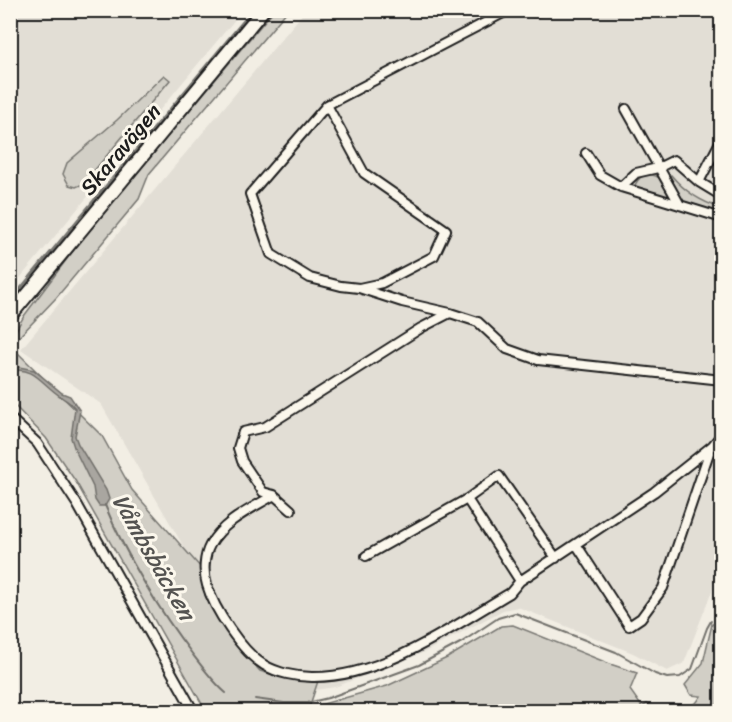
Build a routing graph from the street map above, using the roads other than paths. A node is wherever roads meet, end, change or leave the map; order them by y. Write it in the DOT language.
graph roads {
  1 [pos="263,10"];
  2 [pos="509,10"];
  3 [pos="529,10"];
  4 [pos="543,10"];
  5 [pos="327,105"];
  6 [pos="626,109"];
  7 [pos="722,135"];
  8 [pos="586,153"];
  9 [pos="658,168"];
  10 [pos="699,182"];
  11 [pos="621,187"];
  12 [pos="722,196"];
  13 [pos="680,205"];
  14 [pos="722,218"];
  15 [pos="359,288"];
  16 [pos="450,313"];
  17 [pos="10,316"];
  18 [pos="722,380"];
  19 [pos="10,418"];
  20 [pos="722,434"];
  21 [pos="712,446"];
  22 [pos="274,495"];
  23 [pos="467,499"];
  24 [pos="291,510"];
  25 [pos="576,544"];
  26 [pos="366,556"];
  27 [pos="556,558"];
  28 [pos="520,581"];
  29 [pos="194,711"];
  1 -- 17 [label="main road, Skaravägen"];
  2 -- 5 [label="street"];
  3 -- 4 [label="street"];
  5 -- 15 [label="street"];
  5 -- 15 [label="street"];
  6 -- 9 [label="street"];
  7 -- 10 [label="street"];
  8 -- 11 [label="street"];
  9 -- 10 [label="street"];
  9 -- 11 [label="street"];
  9 -- 13 [label="street"];
  10 -- 12 [label="street"];
  11 -- 13 [label="street"];
  13 -- 14 [label="street"];
  15 -- 16 [label="street"];
  16 -- 18 [label="street"];
  16 -- 22 [label="street"];
  19 -- 29 [label="street"];
  20 -- 21 [label="street"];
  21 -- 25 [label="street"];
  21 -- 25 [label="street"];
  22 -- 24 [label="street"];
  22 -- 28 [label="street"];
  23 -- 26 [label="street"];
  23 -- 27 [label="street"];
  23 -- 28 [label="street"];
  25 -- 27 [label="street"];
  27 -- 28 [label="street"];
}
